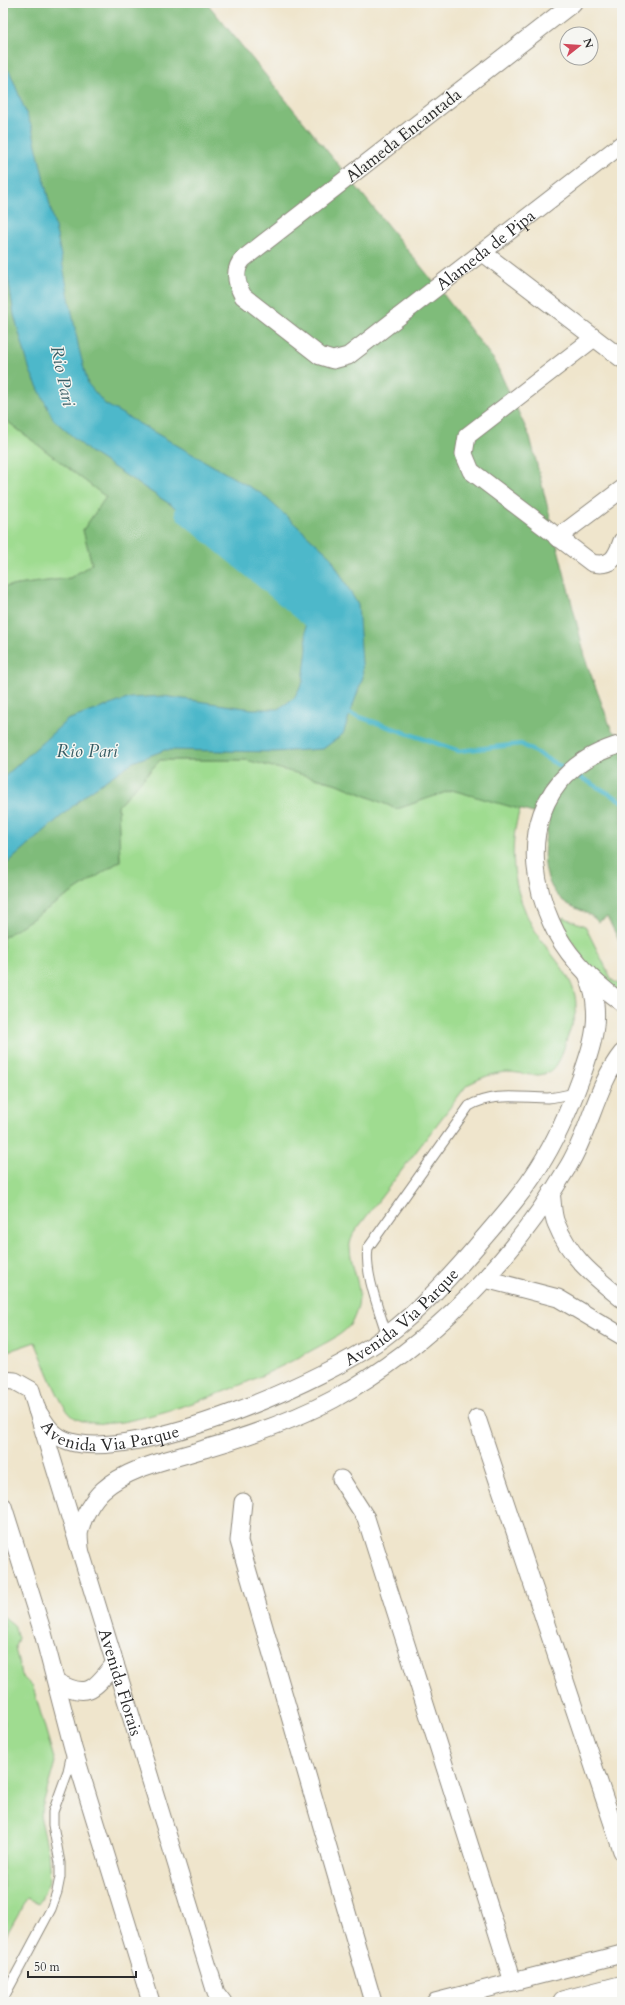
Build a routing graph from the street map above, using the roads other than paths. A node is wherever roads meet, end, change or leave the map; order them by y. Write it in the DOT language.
graph roads {
  1 [pos="573,3"];
  2 [pos="622,144"];
  3 [pos="482,252"];
  4 [pos="594,338"];
  5 [pos="348,356"];
  6 [pos="622,359"];
  7 [pos="622,489"];
  8 [pos="557,538"];
  9 [pos="622,541"];
  10 [pos="622,744"];
  11 [pos="587,973"];
  12 [pos="622,1003"];
  13 [pos="622,1053"];
  14 [pos="575,1093"];
  15 [pos="551,1193"];
  16 [pos="485,1279"];
  17 [pos="622,1299"];
  18 [pos="387,1336"];
  19 [pos="622,1336"];
  20 [pos="3,1380"];
  21 [pos="37,1410"];
  22 [pos="476,1418"];
  23 [pos="341,1479"];
  24 [pos="243,1502"];
  25 [pos="3,1506"];
  26 [pos="80,1549"];
  27 [pos="115,1662"];
  28 [pos="57,1682"];
  29 [pos="73,1748"];
  30 [pos="622,1851"];
  31 [pos="622,1954"];
  32 [pos="513,1982"];
  33 [pos="622,1987"];
  34 [pos="6,1988"];
  35 [pos="3,1999"];
  36 [pos="151,2002"];
  37 [pos="223,2002"];
  38 [pos="373,2002"];
  39 [pos="435,2002"];
  40 [pos="564,2002"];
  1 -- 5 [label="street, Alameda Encantada"];
  2 -- 3 [label="street, Alameda de Pipa"];
  3 -- 4 [label="street"];
  3 -- 5 [label="street, Alameda de Pipa"];
  4 -- 6 [label="street"];
  4 -- 8 [label="street"];
  7 -- 8 [label="street"];
  8 -- 9 [label="street"];
  10 -- 11 [label="street, Avenida Via Parque"];
  11 -- 12 [label="street, Avenida Via Parque"];
  11 -- 14 [label="street, Avenida Via Parque"];
  13 -- 15 [label="street, Avenida Via Parque"];
  14 -- 18 [label="street, Avenida Via Parque"];
  14 -- 18 [label="lane"];
  15 -- 16 [label="street, Avenida Via Parque"];
  15 -- 17 [label="street"];
  16 -- 19 [label="street"];
  16 -- 26 [label="street, Avenida Via Parque"];
  18 -- 21 [label="street, Avenida Via Parque"];
  20 -- 21 [label="street, Avenida Florais"];
  21 -- 26 [label="street, Avenida Florais"];
  22 -- 30 [label="street"];
  23 -- 32 [label="street"];
  24 -- 38 [label="street"];
  25 -- 28 [label="street"];
  26 -- 27 [label="street, Avenida Florais"];
  27 -- 28 [label="street"];
  27 -- 37 [label="street, Avenida Florais"];
  28 -- 29 [label="street"];
  29 -- 34 [label="lane"];
  29 -- 36 [label="street"];
  31 -- 32 [label="street"];
  32 -- 39 [label="street"];
  33 -- 40 [label="street"];
  34 -- 35 [label="lane"];
}
